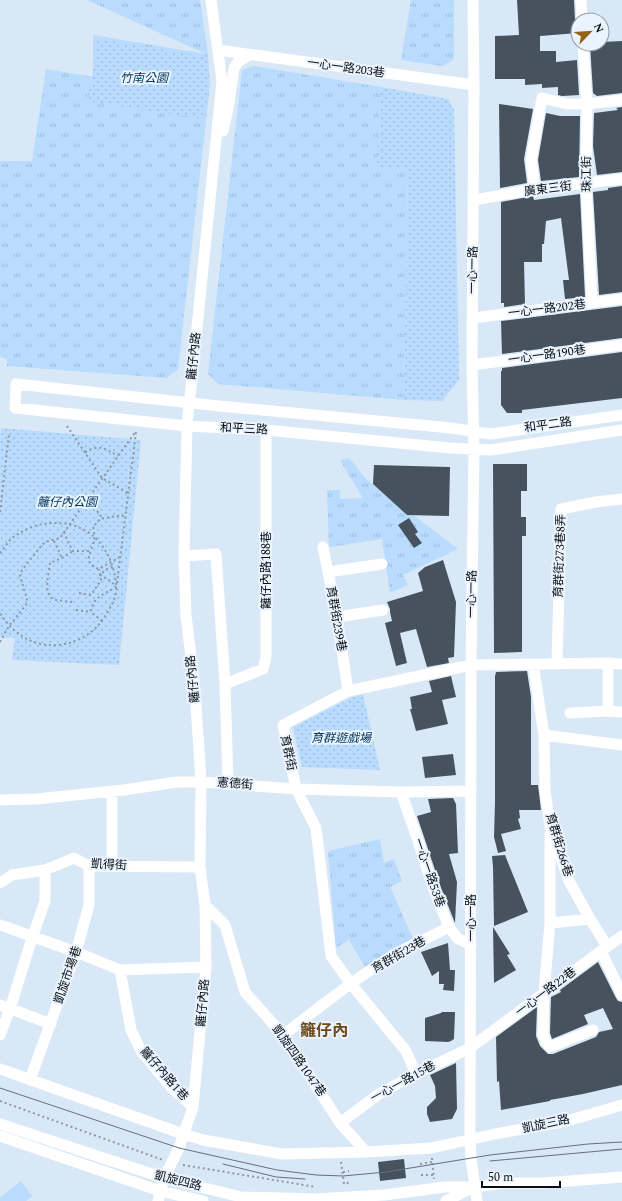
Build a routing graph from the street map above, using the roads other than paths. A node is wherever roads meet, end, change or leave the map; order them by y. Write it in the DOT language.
graph roads {
  1 [pos="211,0"];
  2 [pos="473,0"];
  3 [pos="581,0"];
  4 [pos="582,12"];
  5 [pos="218,50"];
  6 [pos="584,52"];
  7 [pos="249,55"];
  8 [pos="474,85"];
  9 [pos="622,100"];
  10 [pos="587,104"];
  11 [pos="212,175"];
  12 [pos="622,179"];
  13 [pos="586,184"];
  14 [pos="535,189"];
  15 [pos="474,200"];
  16 [pos="622,299"];
  17 [pos="592,303"];
  18 [pos="473,318"];
  19 [pos="622,345"];
  20 [pos="472,364"];
  21 [pos="190,403"];
  22 [pos="622,415"];
  23 [pos="187,426"];
  24 [pos="266,430"];
  25 [pos="622,430"];
  26 [pos="473,432"];
  27 [pos="474,450"];
  28 [pos="622,498"];
  29 [pos="323,547"];
  30 [pos="184,556"];
  31 [pos="382,564"];
  32 [pos="328,572"];
  33 [pos="383,610"];
  34 [pos="337,617"];
  35 [pos="608,662"];
  36 [pos="533,664"];
  37 [pos="557,664"];
  38 [pos="622,664"];
  39 [pos="472,665"];
  40 [pos="225,684"];
  41 [pos="348,691"];
  42 [pos="608,711"];
  43 [pos="622,712"];
  44 [pos="570,713"];
  45 [pos="544,735"];
  46 [pos="622,745"];
  47 [pos="201,782"];
  48 [pos="228,784"];
  49 [pos="296,789"];
  50 [pos="112,791"];
  51 [pos="471,791"];
  52 [pos="401,792"];
  53 [pos="0,800"];
  54 [pos="550,826"];
  55 [pos="89,866"];
  56 [pos="112,866"];
  57 [pos="200,867"];
  58 [pos="45,870"];
  59 [pos="0,883"];
  60 [pos="205,905"];
  61 [pos="590,919"];
  62 [pos="550,923"];
  63 [pos="0,926"];
  64 [pos="449,927"];
  65 [pos="622,936"];
  66 [pos="32,938"];
  67 [pos="471,945"];
  68 [pos="604,948"];
  69 [pos="76,952"];
  70 [pos="206,967"];
  71 [pos="120,970"];
  72 [pos="351,984"];
  73 [pos="544,992"];
  74 [pos="622,995"];
  75 [pos="5,1007"];
  76 [pos="51,1024"];
  77 [pos="594,1030"];
  78 [pos="0,1035"];
  79 [pos="283,1035"];
  80 [pos="470,1048"];
  81 [pos="0,1069"];
  82 [pos="416,1074"];
  83 [pos="30,1080"];
  84 [pos="622,1105"];
  85 [pos="193,1108"];
  86 [pos="340,1123"];
  87 [pos="0,1124"];
  88 [pos="183,1134"];
  89 [pos="0,1136"];
  90 [pos="470,1140"];
  91 [pos="366,1152"];
  92 [pos="622,1177"];
  93 [pos="164,1178"];
  94 [pos="474,1187"];
  95 [pos="159,1196"];
  96 [pos="150,1201"];
  97 [pos="202,1201"];
  98 [pos="446,1201"];
  99 [pos="478,1201"];
  1 -- 5 [label="street, 籬仔內路"];
  2 -- 8 [label="street, 一心一路"];
  3 -- 4 [label="street"];
  5 -- 7 [label="street, 一心一路203巷"];
  5 -- 11 [label="street, 籬仔內路"];
  6 -- 10 [label="street, 珠江街"];
  7 -- 8 [label="street, 一心一路203巷"];
  7 -- 11 [label="street, 籬仔內路"];
  8 -- 15 [label="street, 一心一路"];
  9 -- 10 [label="street"];
  10 -- 13 [label="street, 珠江街"];
  10 -- 14 [label="street"];
  11 -- 21 [label="street, 籬仔內路"];
  12 -- 13 [label="street, 廣東三街"];
  13 -- 14 [label="street, 廣東三街"];
  13 -- 17 [label="street, 珠江街"];
  14 -- 15 [label="street, 廣東三街"];
  15 -- 18 [label="street, 一心一路"];
  16 -- 17 [label="street, 一心一路202巷"];
  17 -- 18 [label="street, 一心一路202巷"];
  18 -- 20 [label="street, 一心一路"];
  19 -- 20 [label="street, 一心一路190巷"];
  20 -- 26 [label="street, 一心一路"];
  21 -- 23 [label="street, 籬仔內路"];
  21 -- 23 [label="street, 和平三路"];
  21 -- 26 [label="street, 和平三路"];
  22 -- 26 [label="street, 和平二路"];
  23 -- 24 [label="street, 和平三路"];
  23 -- 30 [label="street, 籬仔內路"];
  24 -- 27 [label="street, 和平三路"];
  24 -- 40 [label="street, 籬仔內路188巷"];
  25 -- 27 [label="street, 和平二路"];
  26 -- 27 [label="street, 一心一路"];
  27 -- 39 [label="street, 一心一路"];
  28 -- 37 [label="street, 育群街273巷8弄"];
  29 -- 32 [label="street, 育群街239巷"];
  30 -- 40 [label="street"];
  30 -- 47 [label="street, 籬仔內路"];
  31 -- 32 [label="street"];
  32 -- 34 [label="street, 育群街239巷"];
  33 -- 34 [label="street"];
  34 -- 41 [label="street, 育群街239巷"];
  35 -- 37 [label="street, 育群街"];
  35 -- 38 [label="street, 育群街"];
  35 -- 42 [label="street"];
  36 -- 37 [label="street, 育群街"];
  36 -- 39 [label="street, 育群街"];
  36 -- 45 [label="street, 育群街266巷"];
  39 -- 41 [label="street, 育群街"];
  39 -- 51 [label="street, 一心一路"];
  40 -- 48 [label="street"];
  41 -- 49 [label="street, 育群街"];
  42 -- 43 [label="street"];
  42 -- 44 [label="street"];
  45 -- 46 [label="street"];
  45 -- 54 [label="street, 育群街266巷"];
  47 -- 48 [label="street, 憲德街"];
  47 -- 50 [label="street, 憲德街"];
  47 -- 57 [label="street, 籬仔內路"];
  48 -- 49 [label="street, 憲德街"];
  49 -- 52 [label="street, 憲德街"];
  49 -- 72 [label="street, 育群街"];
  50 -- 53 [label="street, 憲德街"];
  50 -- 56 [label="street"];
  51 -- 52 [label="street, 憲德街"];
  51 -- 67 [label="street, 一心一路"];
  52 -- 64 [label="street, 一心一路53巷"];
  54 -- 61 [label="street, 育群街266巷"];
  54 -- 62 [label="street"];
  55 -- 56 [label="street, 凱得街"];
  55 -- 58 [label="street, 凱得街"];
  55 -- 69 [label="street, 凱旋市場巷"];
  56 -- 57 [label="street, 凱得街"];
  57 -- 60 [label="street, 籬仔內路"];
  58 -- 59 [label="street, 凱得街"];
  58 -- 66 [label="street"];
  60 -- 70 [label="street, 籬仔內路"];
  60 -- 79 [label="street, 凱旋四路1047巷"];
  61 -- 62 [label="street"];
  61 -- 68 [label="street, 育群街266巷"];
  62 -- 73 [label="street"];
  63 -- 66 [label="street"];
  64 -- 67 [label="street, 一心一路53巷"];
  64 -- 72 [label="street, 育群街23巷"];
  65 -- 68 [label="street, 一心一路22巷"];
  66 -- 69 [label="street"];
  66 -- 75 [label="street"];
  67 -- 80 [label="street, 一心一路"];
  68 -- 73 [label="street, 一心一路22巷"];
  68 -- 74 [label="street, 育群街266巷"];
  69 -- 71 [label="street"];
  69 -- 76 [label="street, 凱旋市場巷"];
  70 -- 71 [label="street"];
  70 -- 85 [label="street, 籬仔內路"];
  71 -- 85 [label="street, 籬仔內路1巷"];
  72 -- 79 [label="street, 育群街23巷"];
  72 -- 82 [label="street, 育群街"];
  73 -- 77 [label="street"];
  73 -- 80 [label="street, 一心一路22巷"];
  75 -- 76 [label="street"];
  75 -- 78 [label="street"];
  76 -- 83 [label="street, 凱旋市場巷"];
  79 -- 86 [label="street, 凱旋四路1047巷"];
  80 -- 82 [label="street, 一心一路15巷"];
  80 -- 90 [label="street, 一心一路"];
  81 -- 83 [label="street"];
  82 -- 86 [label="street, 一心一路15巷"];
  83 -- 88 [label="street"];
  84 -- 90 [label="street, 凱旋三路"];
  85 -- 88 [label="street, 籬仔內路"];
  86 -- 91 [label="street, 凱旋四路1047巷"];
  87 -- 93 [label="street, 凱旋四路"];
  88 -- 91 [label="street"];
  88 -- 93 [label="street, 籬仔內路"];
  89 -- 95 [label="street, 凱旋四路"];
  90 -- 91 [label="street"];
  90 -- 94 [label="street, 一心一路"];
  92 -- 94 [label="street"];
  93 -- 94 [label="street, 凱旋四路"];
  93 -- 95 [label="street, 籬仔內路"];
  94 -- 98 [label="street"];
  94 -- 99 [label="street, 一心一路"];
  95 -- 96 [label="street"];
  95 -- 97 [label="street, 凱旋四路"];
}
